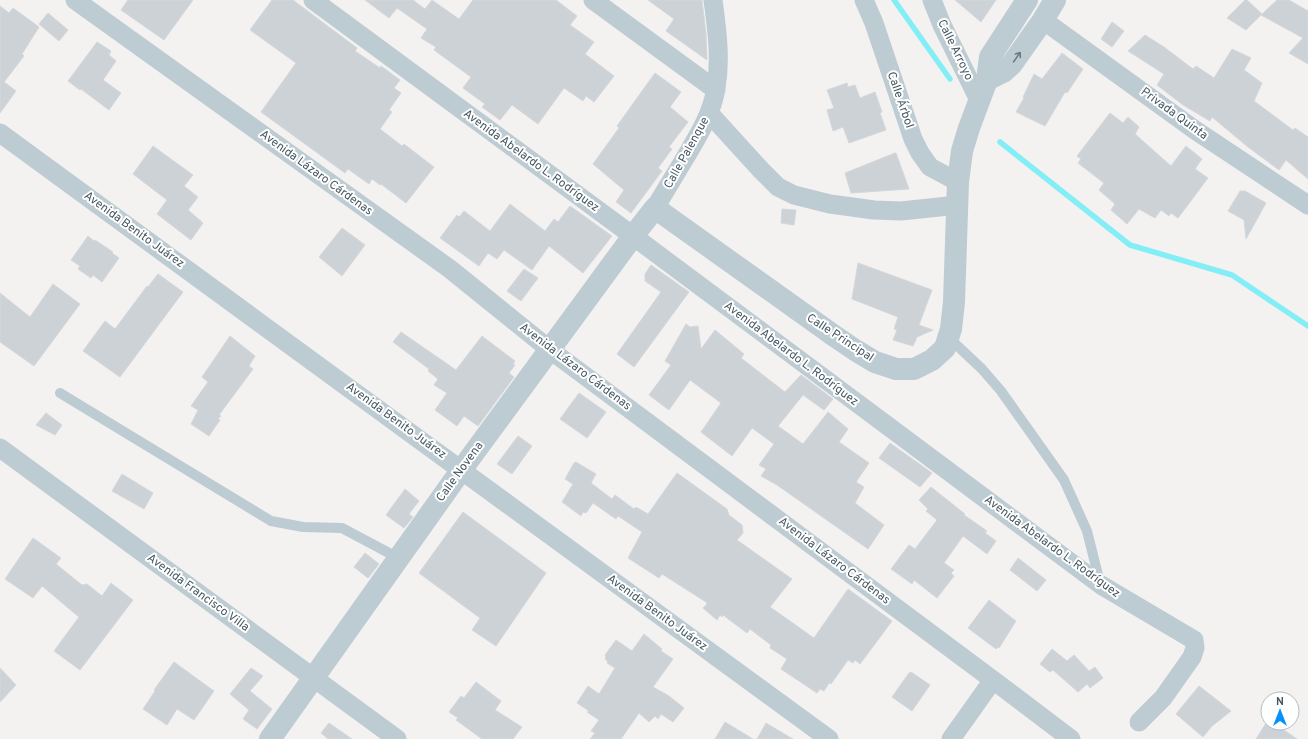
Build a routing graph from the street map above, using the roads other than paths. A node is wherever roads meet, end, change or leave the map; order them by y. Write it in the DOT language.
graph roads {
  1 [pos="75,0"];
  2 [pos="313,0"];
  3 [pos="593,0"];
  4 [pos="713,0"];
  5 [pos="864,0"];
  6 [pos="932,0"];
  7 [pos="1027,0"];
  8 [pos="1055,0"];
  9 [pos="1043,20"];
  10 [pos="987,80"];
  11 [pos="716,90"];
  12 [pos="979,100"];
  13 [pos="709,113"];
  14 [pos="0,133"];
  15 [pos="958,182"];
  16 [pos="958,204"];
  17 [pos="1308,205"];
  18 [pos="655,208"];
  19 [pos="633,236"];
  20 [pos="948,337"];
  21 [pos="549,349"];
  22 [pos="60,393"];
  23 [pos="0,448"];
  24 [pos="462,469"];
  25 [pos="397,560"];
  26 [pos="1100,585"];
  27 [pos="313,678"];
  28 [pos="993,680"];
  29 [pos="1140,722"];
  30 [pos="270,739"];
  31 [pos="397,739"];
  32 [pos="829,739"];
  33 [pos="951,739"];
  34 [pos="1071,739"];
  1 -- 21 [label="street, Avenida Lázaro Cárdenas"];
  2 -- 19 [label="street, Avenida Abelardo L. Rodríguez"];
  3 -- 11 [label="street"];
  4 -- 11 [label="street, Calle Palenque"];
  5 -- 15 [label="street, Calle Árbol"];
  6 -- 12 [label="street, Calle Arroyo"];
  7 -- 10 [label="street, Calle Principal"];
  8 -- 9 [label="street"];
  10 -- 9 [label="street, one-way"];
  9 -- 17 [label="street, Privada Quinta"];
  10 -- 12 [label="street, Calle Principal"];
  11 -- 13 [label="street, Calle Palenque"];
  12 -- 15 [label="street, Calle Principal"];
  13 -- 16 [label="street"];
  13 -- 18 [label="street, Calle Palenque"];
  14 -- 24 [label="street, Avenida Benito Juárez"];
  15 -- 16 [label="street, Calle Principal"];
  16 -- 20 [label="street, Calle Principal"];
  18 -- 19 [label="street, Calle Novena"];
  18 -- 20 [label="street, Calle Principal"];
  19 -- 21 [label="street, Calle Novena"];
  19 -- 26 [label="street, Avenida Abelardo L. Rodríguez"];
  20 -- 26 [label="lane"];
  21 -- 24 [label="street, Calle Novena"];
  21 -- 28 [label="street, Avenida Lázaro Cárdenas"];
  22 -- 25 [label="lane"];
  23 -- 27 [label="street, Avenida Francisco Villa"];
  24 -- 25 [label="street, Calle Novena"];
  24 -- 32 [label="street, Avenida Benito Juárez"];
  25 -- 27 [label="street, Calle Novena"];
  26 -- 29 [label="street, Avenida Abelardo L. Rodríguez"];
  27 -- 30 [label="street, Calle Novena"];
  27 -- 31 [label="street, Avenida Francisco Villa"];
  28 -- 33 [label="street"];
  28 -- 34 [label="street, Avenida Lázaro Cárdenas"];
}
